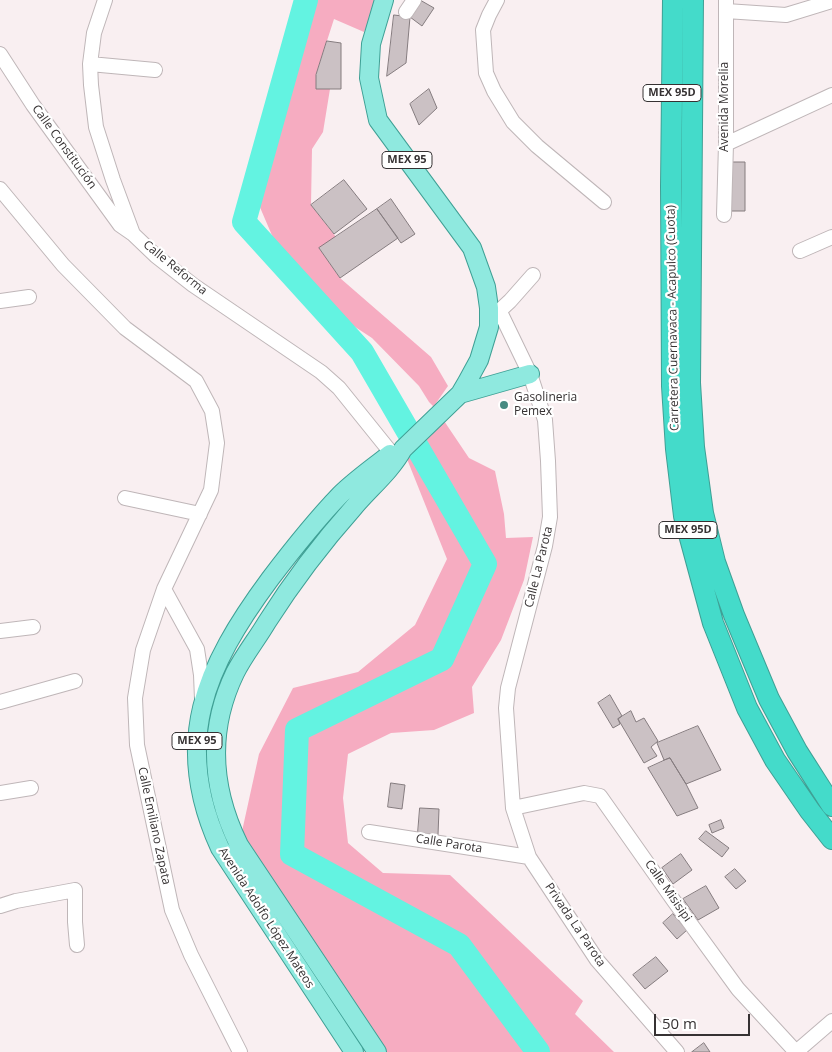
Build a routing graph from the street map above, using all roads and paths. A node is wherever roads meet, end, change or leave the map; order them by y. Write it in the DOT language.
graph roads {
  1 [pos="105,0"];
  2 [pos="384,0"];
  3 [pos="414,0"];
  4 [pos="497,0"];
  5 [pos="673,0"];
  6 [pos="693,0"];
  7 [pos="832,1"];
  8 [pos="726,6"];
  9 [pos="406,12"];
  10 [pos="0,54"];
  11 [pos="90,64"];
  12 [pos="155,70"];
  13 [pos="832,95"];
  14 [pos="726,144"];
  15 [pos="0,189"];
  16 [pos="604,202"];
  17 [pos="724,215"];
  18 [pos="133,234"];
  19 [pos="832,237"];
  20 [pos="800,251"];
  21 [pos="533,276"];
  22 [pos="29,297"];
  23 [pos="0,301"];
  24 [pos="493,311"];
  25 [pos="530,374"];
  26 [pos="460,394"];
  27 [pos="400,451"];
  28 [pos="124,498"];
  29 [pos="200,514"];
  30 [pos="164,589"];
  31 [pos="33,627"];
  32 [pos="0,631"];
  33 [pos="75,681"];
  34 [pos="0,702"];
  35 [pos="202,703"];
  36 [pos="32,788"];
  37 [pos="0,794"];
  38 [pos="832,806"];
  39 [pos="513,808"];
  40 [pos="369,832"];
  41 [pos="832,839"];
  42 [pos="529,857"];
  43 [pos="0,906"];
  44 [pos="76,945"];
  45 [pos="832,1021"];
  46 [pos="240,1052"];
  47 [pos="354,1052"];
  48 [pos="377,1052"];
  49 [pos="676,1052"];
  50 [pos="796,1052"];
  1 -- 11 [label="street, Calle Reforma"];
  2 -- 24 [label="main road, MEX 95"];
  3 -- 9 [label="street"];
  4 -- 16 [label="street"];
  5 -- 41 [label="highway, Carretera Cuernavaca - Acapulco (Cuota) / MEX 95D"];
  6 -- 38 [label="highway, Carretera Cuernavaca - Acapulco (Cuota) / MEX 95D"];
  7 -- 8 [label="street"];
  8 -- 14 [label="street, Avenida Morelia"];
  10 -- 18 [label="street, Calle Constitución"];
  11 -- 12 [label="street"];
  11 -- 18 [label="street, Calle Reforma"];
  13 -- 14 [label="street"];
  14 -- 17 [label="street, Avenida Morelia"];
  15 -- 29 [label="street, Calle Emiliano Zapata"];
  18 -- 27 [label="street, Calle Reforma"];
  19 -- 20 [label="street"];
  21 -- 24 [label="street"];
  22 -- 23 [label="street"];
  24 -- 25 [label="street, Calle La Parota"];
  24 -- 26 [label="main road, MEX 95"];
  25 -- 26 [label="main road"];
  25 -- 39 [label="street, Calle La Parota"];
  26 -- 27 [label="main road, MEX 95"];
  27 -- 35 [label="main road, Avenida Adolfo López Mateos / MEX 95"];
  27 -- 48 [label="main road, Avenida Adolfo López Mateos / MEX 95"];
  28 -- 29 [label="street"];
  29 -- 30 [label="street, Calle Emiliano Zapata"];
  30 -- 35 [label="street"];
  30 -- 46 [label="street, Calle Emiliano Zapata"];
  31 -- 32 [label="street"];
  33 -- 34 [label="street"];
  35 -- 47 [label="main road, Avenida Adolfo López Mateos / MEX 95"];
  36 -- 37 [label="street"];
  39 -- 42 [label="street, Privada La Parota"];
  39 -- 50 [label="street, Calle Misisipi"];
  40 -- 42 [label="street, Calle Parota"];
  42 -- 49 [label="street, Privada La Parota"];
  43 -- 44 [label="street"];
  45 -- 50 [label="street"];
}
